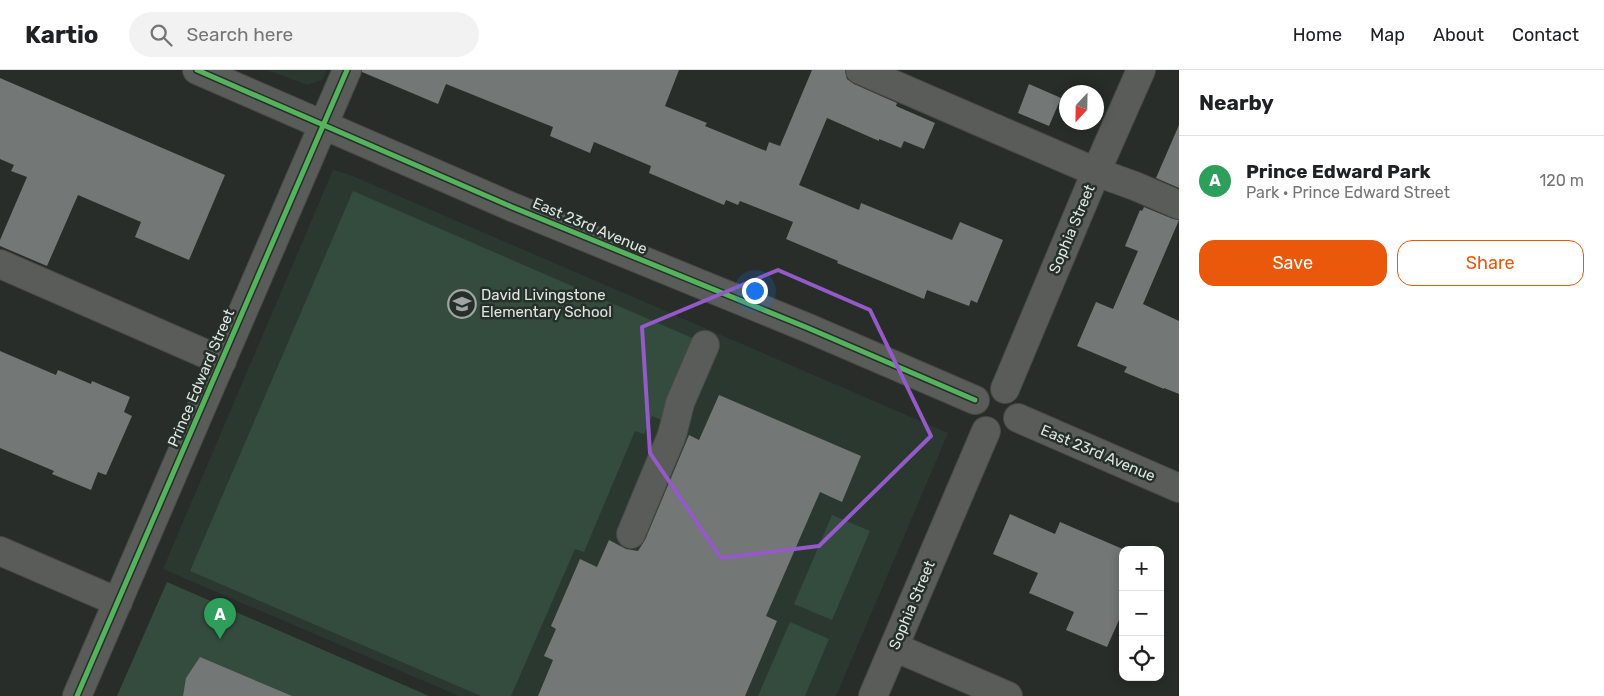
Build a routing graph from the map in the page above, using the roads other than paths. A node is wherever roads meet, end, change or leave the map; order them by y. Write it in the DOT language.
graph roads {
  1 [pos="197,70"];
  2 [pos="348,70"];
  3 [pos="860,70"];
  4 [pos="1141,70"];
  5 [pos="324,125"];
  6 [pos="1096,172"];
  7 [pos="1179,205"];
  8 [pos="0,264"];
  9 [pos="705,345"];
  10 [pos="222,361"];
  11 [pos="1005,389"];
  12 [pos="975,400"];
  13 [pos="1018,418"];
  14 [pos="986,431"];
  15 [pos="1179,488"];
  16 [pos="631,534"];
  17 [pos="0,551"];
  18 [pos="118,602"];
  19 [pos="894,647"];
  20 [pos="78,696"];
  21 [pos="873,696"];
  22 [pos="1008,696"];
  1 -- 5 [label="street, East 23rd Avenue"];
  2 -- 5 [label="street, Prince Edward Street"];
  3 -- 6 [label="street"];
  4 -- 6 [label="street, Sophia Street"];
  5 -- 10 [label="street, Prince Edward Street"];
  5 -- 12 [label="street, East 23rd Avenue"];
  6 -- 7 [label="street"];
  6 -- 11 [label="street, Sophia Street"];
  8 -- 10 [label="street"];
  9 -- 16 [label="street"];
  10 -- 18 [label="street, Prince Edward Street"];
  11 -- 12 [label="street"];
  11 -- 13 [label="street"];
  12 -- 14 [label="street"];
  13 -- 14 [label="street"];
  13 -- 15 [label="street, East 23rd Avenue"];
  14 -- 19 [label="street, Sophia Street"];
  17 -- 18 [label="street"];
  18 -- 20 [label="street, Prince Edward Street"];
  19 -- 21 [label="street, Sophia Street"];
  19 -- 22 [label="street"];
}
